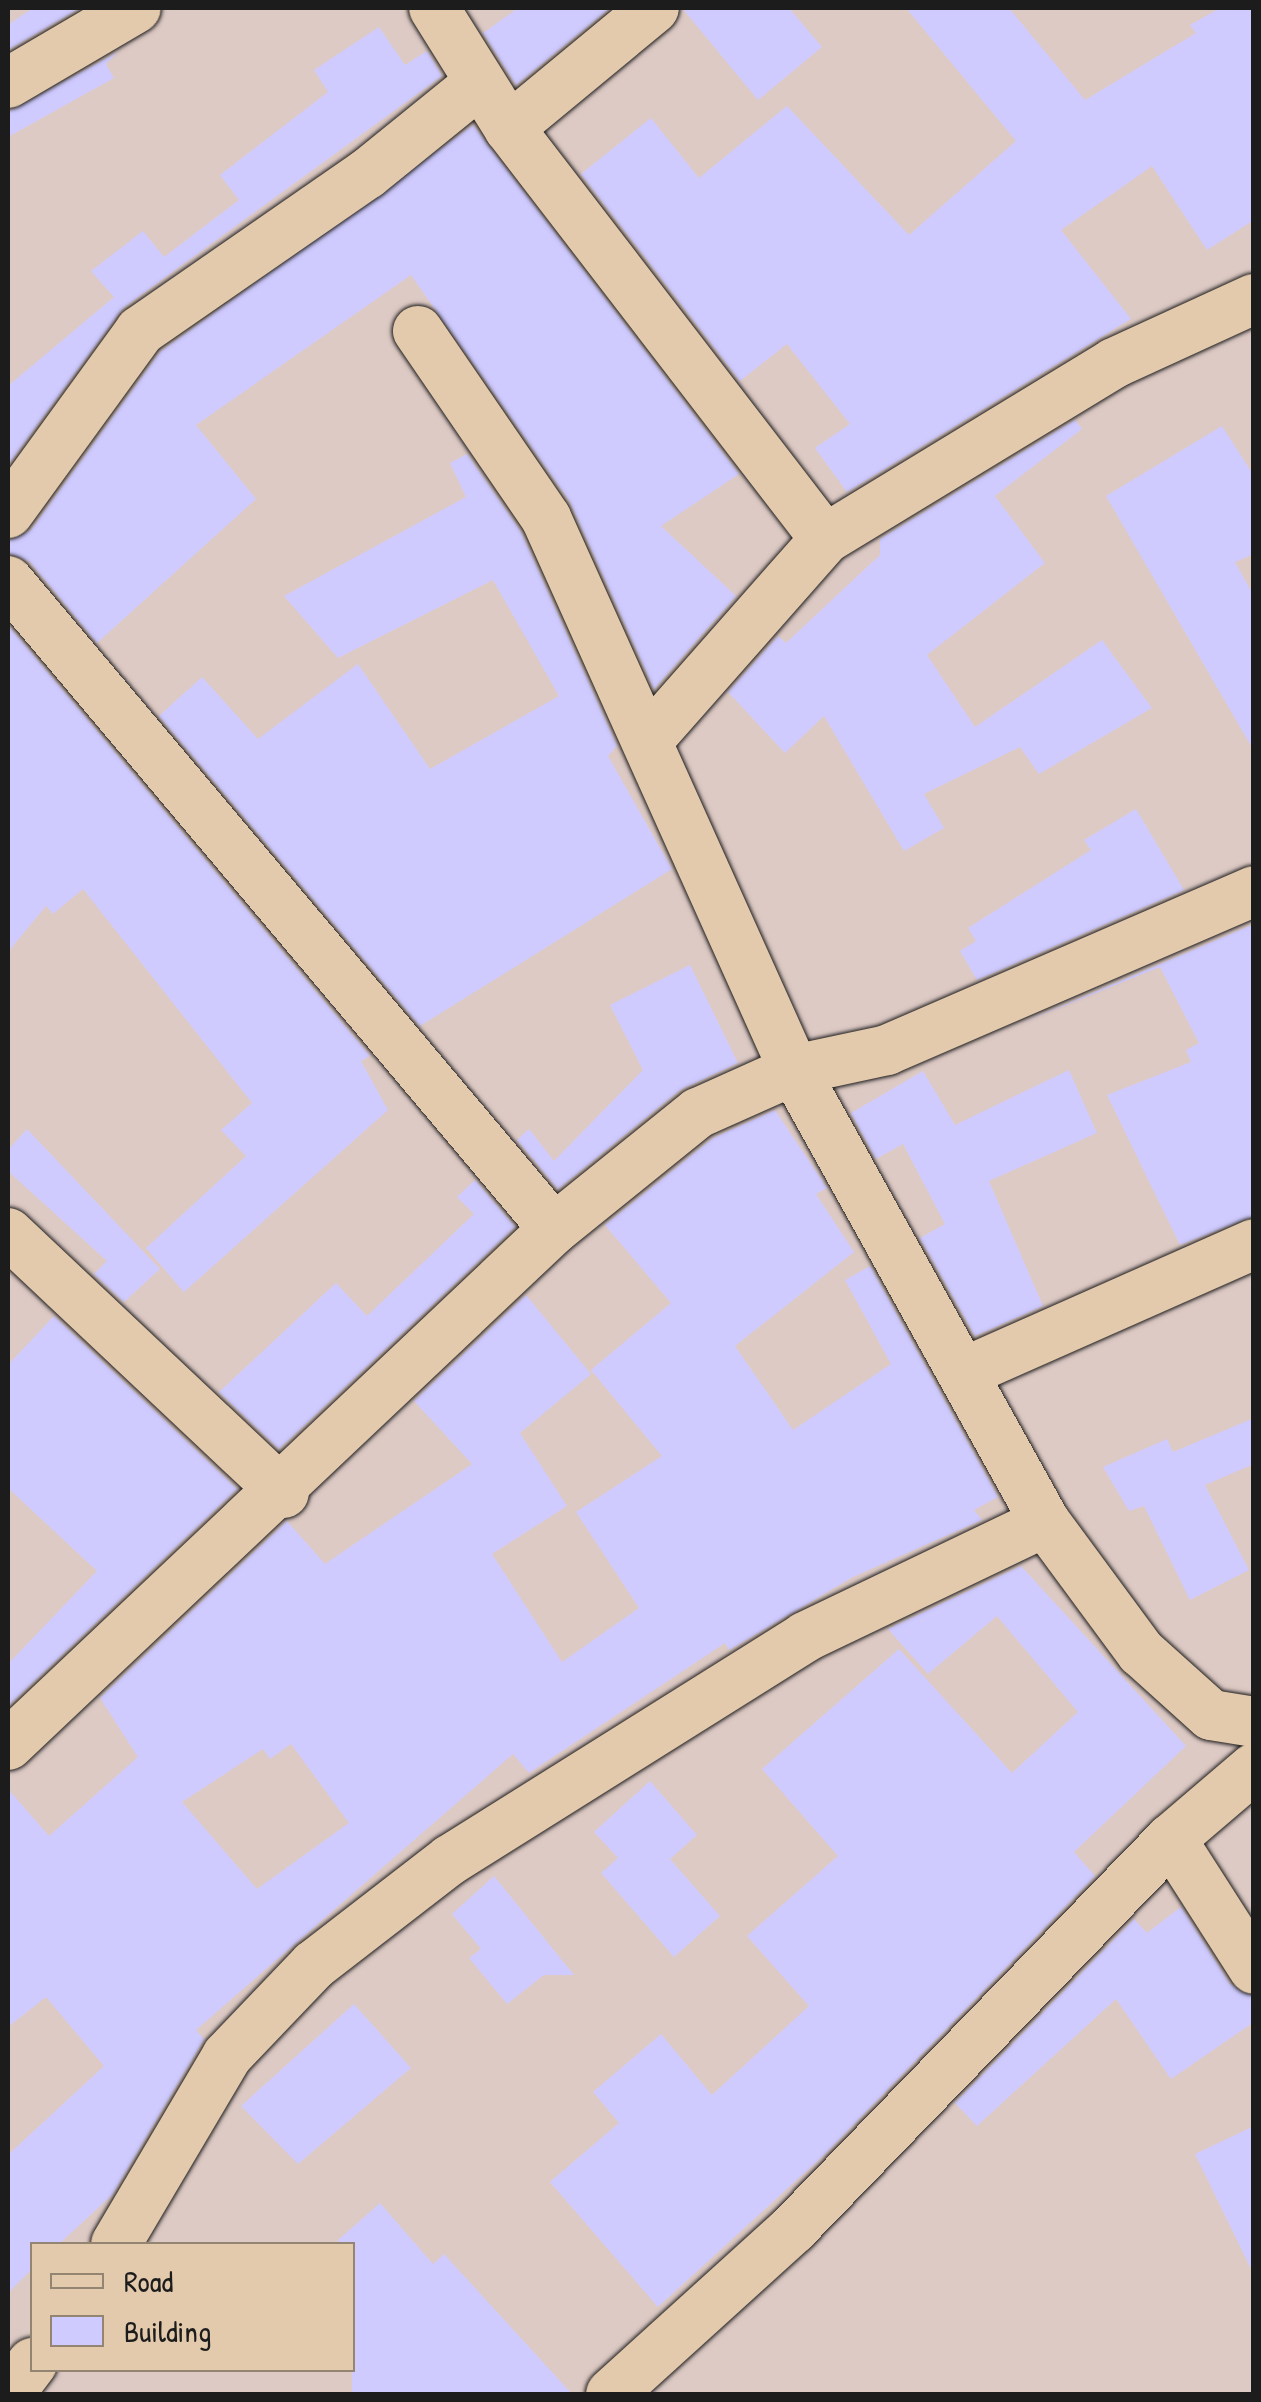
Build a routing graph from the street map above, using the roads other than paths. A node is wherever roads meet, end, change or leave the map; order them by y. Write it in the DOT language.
graph roads {
  1 [pos="136,8"];
  2 [pos="434,8"];
  3 [pos="654,8"];
  4 [pos="8,83"];
  5 [pos="478,84"];
  6 [pos="509,128"];
  7 [pos="1254,298"];
  8 [pos="418,331"];
  9 [pos="8,513"];
  10 [pos="825,540"];
  11 [pos="8,580"];
  12 [pos="648,740"];
  13 [pos="1254,891"];
  14 [pos="794,1070"];
  15 [pos="554,1230"];
  16 [pos="8,1233"];
  17 [pos="1254,1244"];
  18 [pos="963,1373"];
  19 [pos="284,1493"];
  20 [pos="1045,1522"];
  21 [pos="1254,1722"];
  22 [pos="8,1746"];
  23 [pos="1254,1768"];
  24 [pos="1171,1839"];
  25 [pos="1254,1969"];
  26 [pos="117,2242"];
  27 [pos="30,2366"];
  28 [pos="9,2394"];
  29 [pos="611,2394"];
  1 -- 4 [label="street"];
  2 -- 5 [label="street"];
  3 -- 6 [label="street"];
  5 -- 6 [label="street"];
  5 -- 9 [label="street"];
  6 -- 10 [label="street"];
  7 -- 10 [label="street"];
  8 -- 12 [label="street"];
  10 -- 12 [label="street"];
  11 -- 15 [label="street"];
  12 -- 14 [label="street"];
  13 -- 14 [label="street"];
  14 -- 15 [label="street"];
  14 -- 18 [label="street"];
  15 -- 19 [label="street"];
  16 -- 19 [label="street"];
  17 -- 18 [label="street"];
  18 -- 20 [label="street"];
  19 -- 22 [label="street"];
  20 -- 21 [label="street"];
  20 -- 26 [label="street"];
  23 -- 24 [label="street"];
  24 -- 25 [label="street"];
  24 -- 29 [label="street"];
  27 -- 28 [label="street"];
}
